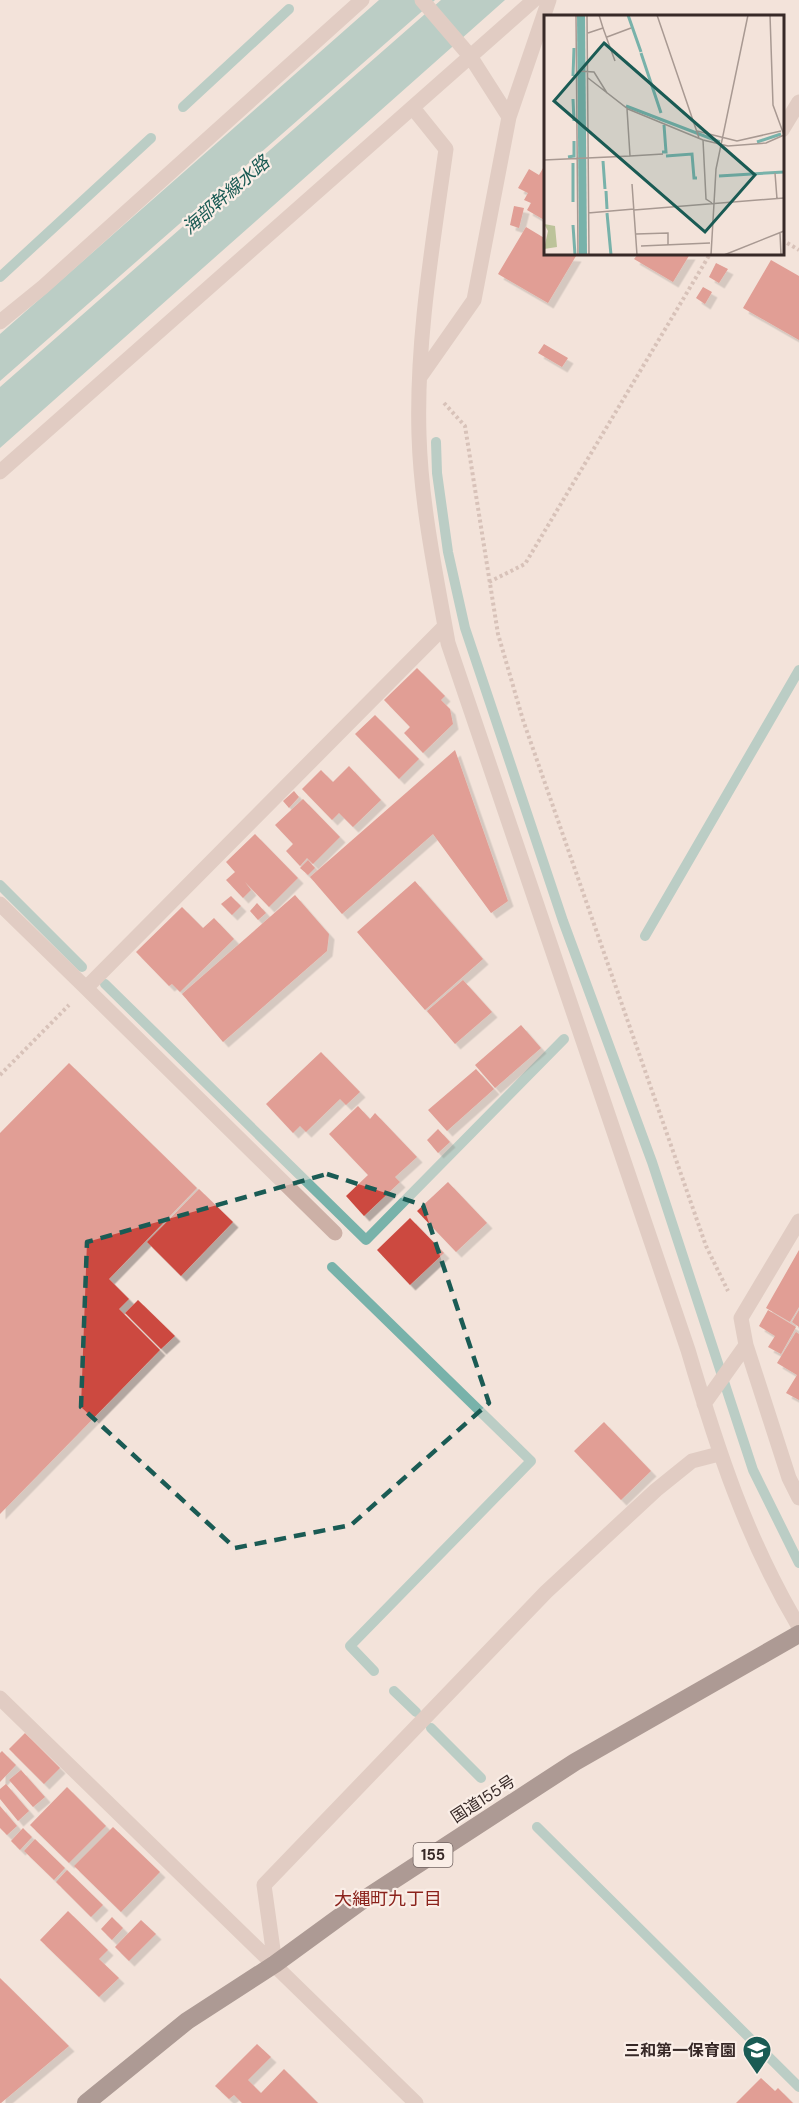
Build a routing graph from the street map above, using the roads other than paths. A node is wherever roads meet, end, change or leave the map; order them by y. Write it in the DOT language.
graph roads {
  1 [pos="362,0"];
  2 [pos="422,0"];
  3 [pos="534,0"];
  4 [pos="549,0"];
  5 [pos="466,51"];
  6 [pos="799,102"];
  7 [pos="413,108"];
  8 [pos="509,117"];
  9 [pos="784,128"];
  10 [pos="0,322"];
  11 [pos="420,377"];
  12 [pos="0,472"];
  13 [pos="445,626"];
  14 [pos="0,904"];
  15 [pos="86,988"];
  16 [pos="799,1221"];
  17 [pos="334,1233"];
  18 [pos="746,1345"];
  19 [pos="704,1404"];
  20 [pos="719,1454"];
  21 [pos="799,1498"];
  22 [pos="799,1627"];
  23 [pos="799,1635"];
  24 [pos="0,1698"];
  25 [pos="275,1964"];
  26 [pos="86,2103"];
  27 [pos="416,2103"];
  1 -- 10 [label="street"];
  2 -- 5 [label="street"];
  3 -- 5 [label="street"];
  4 -- 8 [label="street"];
  5 -- 7 [label="street"];
  5 -- 8 [label="street"];
  6 -- 9 [label="street"];
  7 -- 11 [label="street"];
  7 -- 12 [label="street"];
  8 -- 11 [label="street"];
  11 -- 13 [label="street"];
  13 -- 15 [label="street"];
  13 -- 19 [label="street"];
  14 -- 15 [label="street"];
  15 -- 17 [label="street"];
  16 -- 18 [label="street"];
  18 -- 19 [label="street"];
  18 -- 21 [label="street"];
  19 -- 20 [label="street"];
  20 -- 22 [label="street"];
  20 -- 25 [label="street"];
  23 -- 25 [label="highway, 国道155号 / 155"];
  24 -- 25 [label="street"];
  25 -- 26 [label="highway, 国道155号 / 155"];
  25 -- 27 [label="street"];
}
